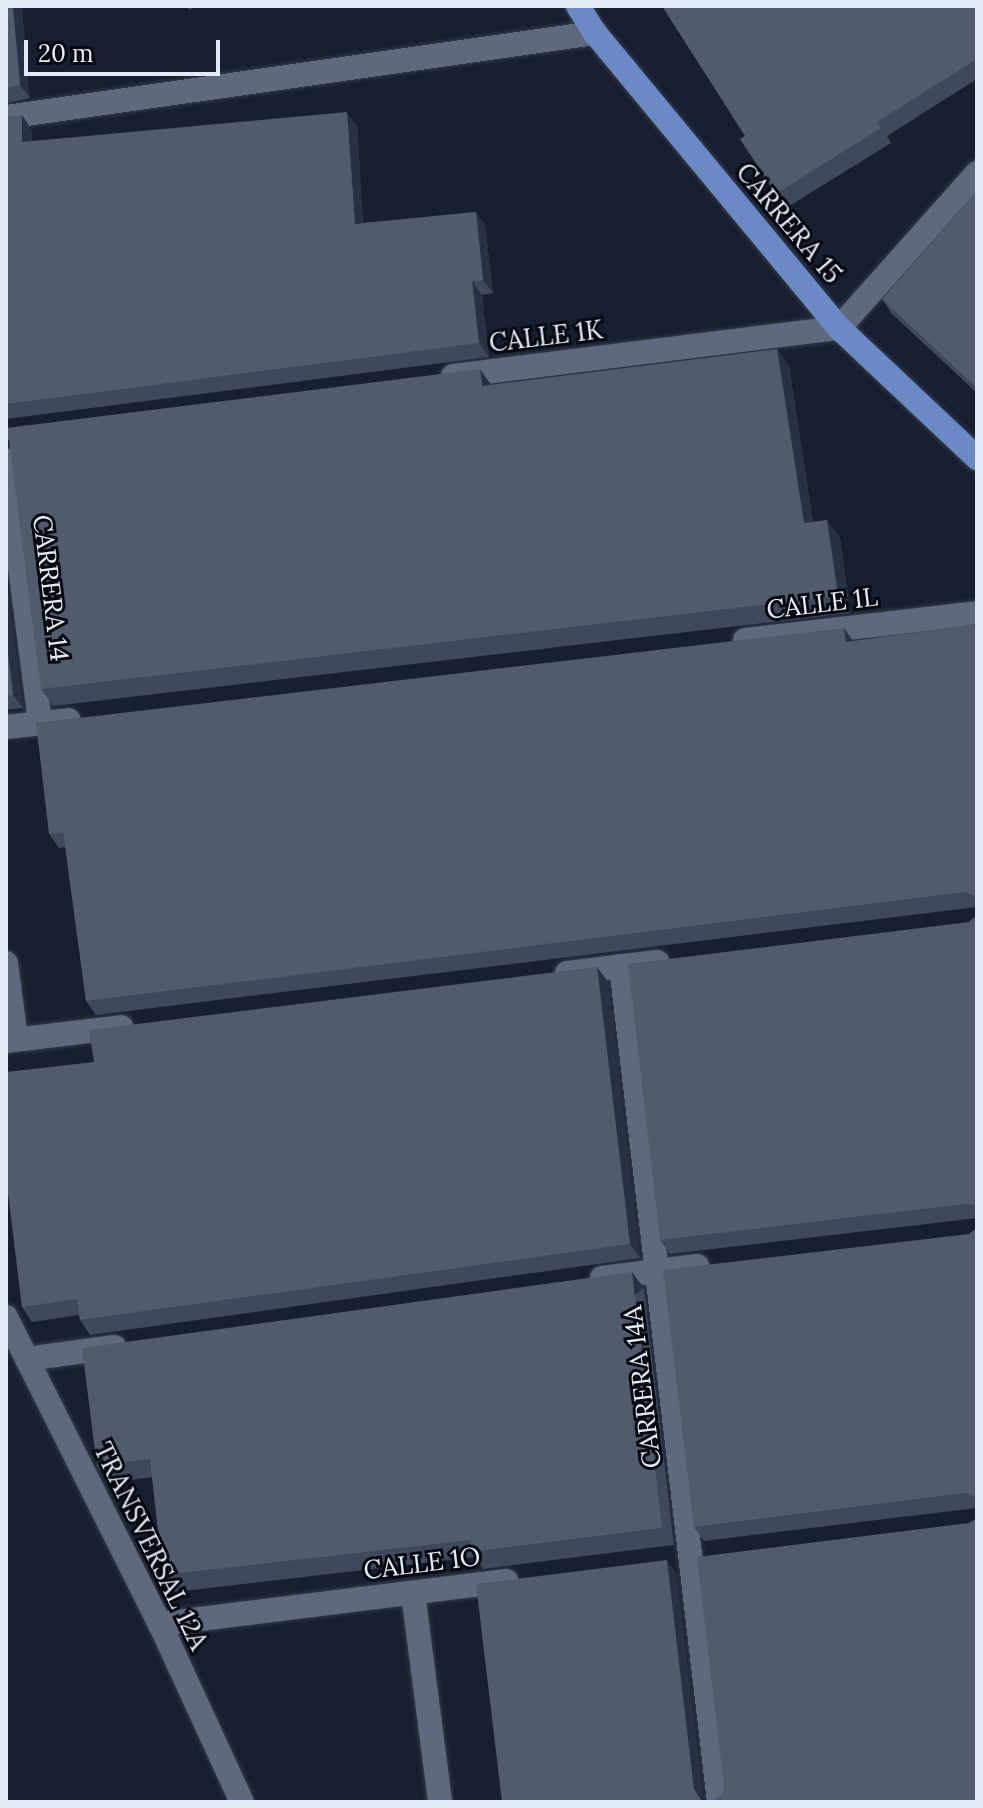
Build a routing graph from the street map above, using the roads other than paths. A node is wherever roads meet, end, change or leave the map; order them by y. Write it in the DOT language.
graph roads {
  1 [pos="578,6"];
  2 [pos="595,33"];
  3 [pos="6,117"];
  4 [pos="977,173"];
  5 [pos="839,328"];
  6 [pos="430,379"];
  7 [pos="977,458"];
  8 [pos="6,460"];
  9 [pos="977,613"];
  10 [pos="723,643"];
  11 [pos="87,717"];
  12 [pos="40,723"];
  13 [pos="6,727"];
  14 [pos="683,958"];
  15 [pos="6,963"];
  16 [pos="621,966"];
  17 [pos="544,976"];
  18 [pos="140,1024"];
  19 [pos="11,1040"];
  20 [pos="718,1263"];
  21 [pos="657,1271"];
  22 [pos="578,1282"];
  23 [pos="6,1317"];
  24 [pos="137,1343"];
  25 [pos="27,1359"];
  26 [pos="720,1554"];
  27 [pos="690,1558"];
  28 [pos="659,1562"];
  29 [pos="536,1577"];
  30 [pos="413,1593"];
  31 [pos="160,1624"];
  32 [pos="242,1802"];
  33 [pos="440,1802"];
  34 [pos="719,1802"];
  1 -- 2 [label="main road, CARRERA 15"];
  2 -- 3 [label="street"];
  2 -- 5 [label="main road, CARRERA 15"];
  4 -- 5 [label="street"];
  5 -- 6 [label="street, CALLE 1K"];
  5 -- 7 [label="main road, CARRERA 15"];
  8 -- 12 [label="street, CARRERA 14"];
  9 -- 10 [label="street, CALLE 1L"];
  11 -- 12 [label="street"];
  12 -- 13 [label="street"];
  14 -- 16 [label="street"];
  15 -- 19 [label="street"];
  16 -- 17 [label="street"];
  16 -- 21 [label="street, CARRERA 14A"];
  18 -- 19 [label="street"];
  20 -- 21 [label="street"];
  21 -- 22 [label="street"];
  21 -- 27 [label="street, CARRERA 14A"];
  23 -- 25 [label="street, TRANSVERSAL 12A"];
  24 -- 25 [label="street"];
  25 -- 31 [label="street, TRANSVERSAL 12A"];
  26 -- 27 [label="street"];
  27 -- 28 [label="street"];
  27 -- 34 [label="street, CARRERA 14A"];
  29 -- 30 [label="street, CALLE 1O"];
  30 -- 31 [label="street, CALLE 1O"];
  30 -- 33 [label="street"];
  31 -- 32 [label="street, TRANSVERSAL 12A"];
}
